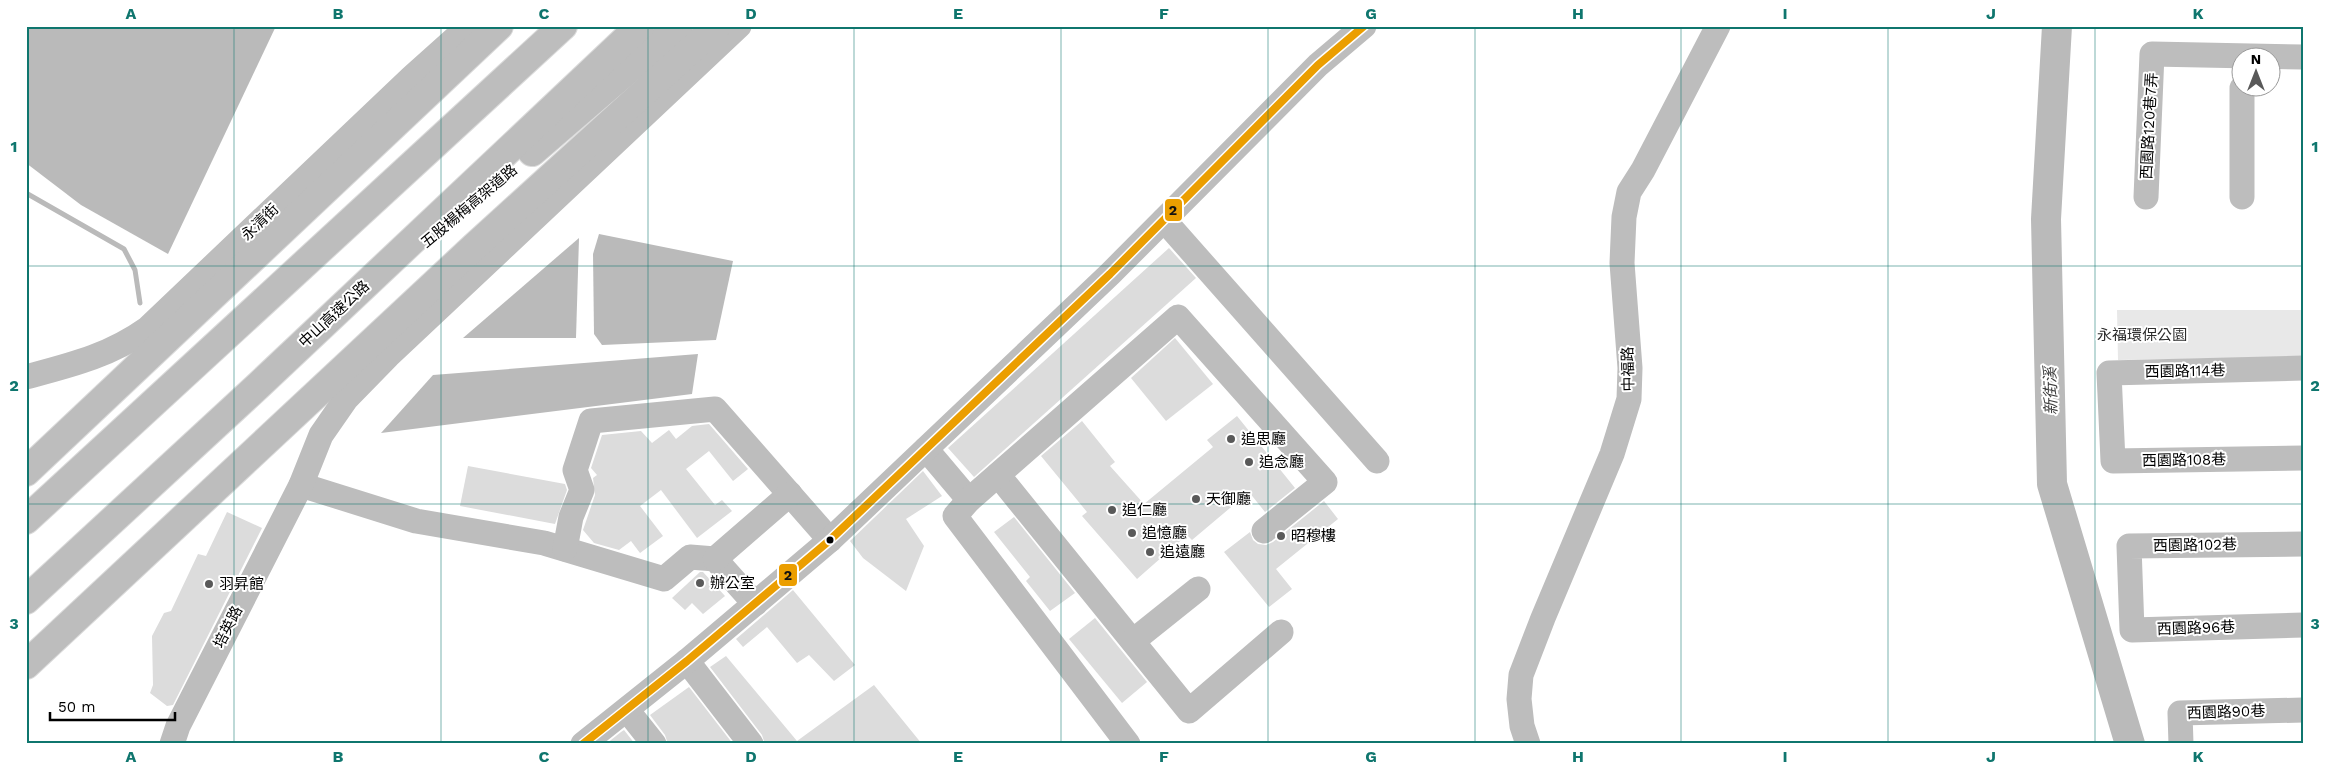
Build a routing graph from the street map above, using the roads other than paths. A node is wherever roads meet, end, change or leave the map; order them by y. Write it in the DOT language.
graph roads {
  1 [pos="469,26"];
  2 [pos="498,26"];
  3 [pos="548,26"];
  4 [pos="563,26"];
  5 [pos="640,26"];
  6 [pos="679,26"];
  7 [pos="717,26"];
  8 [pos="739,26"];
  9 [pos="1364,26"];
  10 [pos="1718,26"];
  11 [pos="2232,57"];
  12 [pos="2282,57"];
  13 [pos="2303,57"];
  14 [pos="2242,98"];
  15 [pos="2242,196"];
  16 [pos="2146,197"];
  17 [pos="1164,220"];
  18 [pos="297,270"];
  19 [pos="2303,368"];
  20 [pos="26,377"];
  21 [pos="258,385"];
  22 [pos="2111,414"];
  23 [pos="926,449"];
  24 [pos="2303,458"];
  25 [pos="1377,461"];
  26 [pos="26,472"];
  27 [pos="998,475"];
  28 [pos="300,485"];
  29 [pos="790,494"];
  30 [pos="969,500"];
  31 [pos="26,520"];
  32 [pos="1264,531"];
  33 [pos="830,540"];
  34 [pos="2303,544"];
  35 [pos="565,549"];
  36 [pos="715,559"];
  37 [pos="2130,587"];
  38 [pos="1198,589"];
  39 [pos="26,600"];
  40 [pos="755,604"];
  41 [pos="2303,625"];
  42 [pos="1281,632"];
  43 [pos="1133,641"];
  44 [pos="687,661"];
  45 [pos="26,665"];
  46 [pos="627,710"];
  47 [pos="2303,710"];
  48 [pos="172,744"];
  49 [pos="583,744"];
  50 [pos="654,744"];
  51 [pos="751,744"];
  52 [pos="1128,744"];
  53 [pos="1528,744"];
  54 [pos="2181,744"];
  1 -- 20 [label="street, 永清街"];
  2 -- 26 [label="highway"];
  3 -- 18 [label="highway"];
  4 -- 18 [label="highway"];
  5 -- 21 [label="highway, 中山高速公路"];
  6 -- 21 [label="highway, 五股楊梅高架道路"];
  7 -- 45 [label="highway"];
  8 -- 28 [label="street, 培英路"];
  9 -- 17 [label="street"];
  10 -- 53 [label="street, 中福路"];
  11 -- 16 [label="street, 西園路120巷7弄"];
  12 -- 13 [label="street"];
  14 -- 15 [label="street"];
  17 -- 23 [label="street"];
  17 -- 25 [label="street"];
  18 -- 31 [label="highway"];
  19 -- 22 [label="street, 西園路114巷"];
  21 -- 39 [label="highway, 中山高速公路"];
  22 -- 24 [label="street, 西園路108巷"];
  23 -- 30 [label="street"];
  23 -- 33 [label="street"];
  27 -- 30 [label="street"];
  27 -- 32 [label="street"];
  27 -- 43 [label="street"];
  28 -- 35 [label="street"];
  28 -- 48 [label="street, 培英路"];
  29 -- 33 [label="street"];
  29 -- 35 [label="street"];
  29 -- 36 [label="street"];
  30 -- 52 [label="street"];
  33 -- 40 [label="street"];
  34 -- 37 [label="street, 西園路102巷"];
  35 -- 36 [label="street"];
  36 -- 40 [label="street"];
  37 -- 41 [label="street, 西園路96巷"];
  38 -- 43 [label="street"];
  40 -- 44 [label="street"];
  42 -- 43 [label="street"];
  44 -- 46 [label="street"];
  44 -- 51 [label="street"];
  46 -- 49 [label="street"];
  46 -- 50 [label="street"];
  47 -- 54 [label="street, 西園路90巷"];
}
